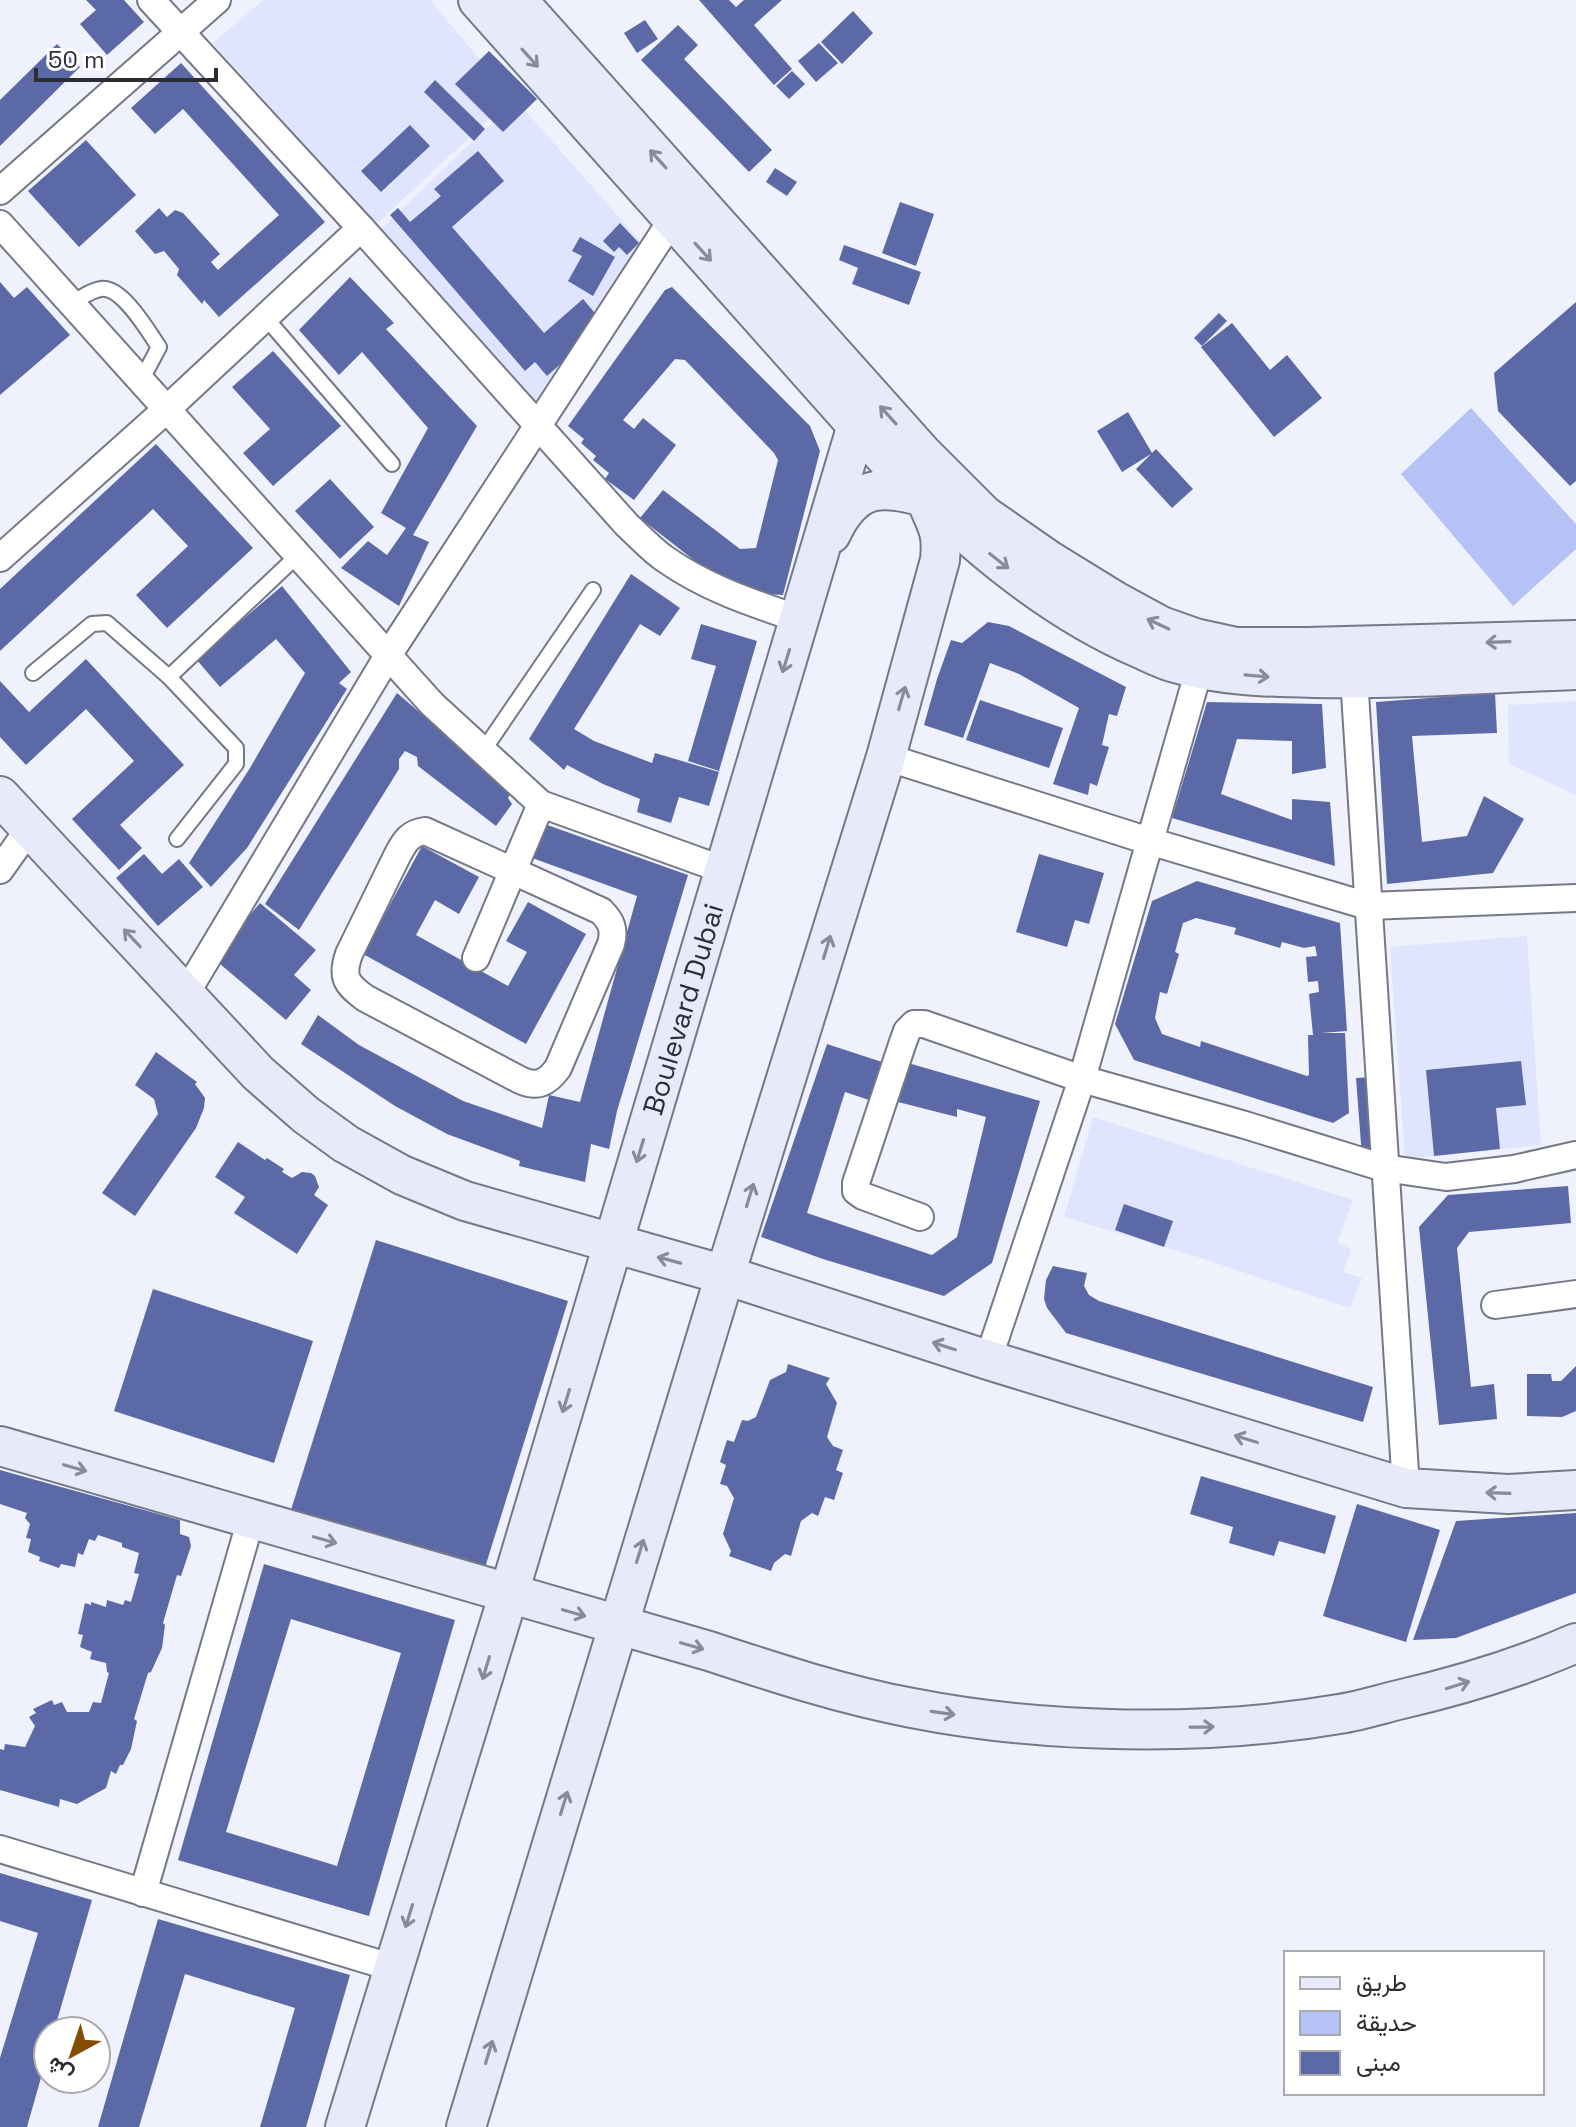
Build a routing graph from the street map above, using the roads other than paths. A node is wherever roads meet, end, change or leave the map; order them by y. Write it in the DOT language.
graph roads {
  1 [pos="151,0"];
  2 [pos="217,0"];
  3 [pos="478,0"];
  4 [pos="517,0"];
  5 [pos="180,33"];
  6 [pos="0,191"];
  7 [pos="681,206"];
  8 [pos="0,224"];
  9 [pos="361,228"];
  10 [pos="71,303"];
  11 [pos="265,317"];
  12 [pos="141,381"];
  13 [pos="167,409"];
  14 [pos="857,425"];
  15 [pos="539,426"];
  16 [pos="917,448"];
  17 [pos="392,464"];
  18 [pos="926,497"];
  19 [pos="962,536"];
  20 [pos="298,555"];
  21 [pos="0,558"];
  22 [pos="811,577"];
  23 [pos="593,590"];
  24 [pos="799,619"];
  25 [pos="1576,640"];
  26 [pos="389,654"];
  27 [pos="1204,655"];
  28 [pos="1353,662"];
  29 [pos="1576,670"];
  30 [pos="33,673"];
  31 [pos="169,677"];
  32 [pos="483,751"];
  33 [pos="886,757"];
  34 [pos="0,796"];
  35 [pos="541,804"];
  36 [pos="29,829"];
  37 [pos="177,839"];
  38 [pos="1149,841"];
  39 [pos="0,870"];
  40 [pos="724,870"];
  41 [pos="514,871"];
  42 [pos="1576,898"];
  43 [pos="1368,906"];
  44 [pos="476,958"];
  45 [pos="185,995"];
  46 [pos="1082,1079"];
  47 [pos="1576,1155"];
  48 [pos="1384,1168"];
  49 [pos="920,1217"];
  50 [pos="613,1245"];
  51 [pos="725,1275"];
  52 [pos="1576,1294"];
  53 [pos="1495,1305"];
  54 [pos="988,1360"];
  55 [pos="0,1446"];
  56 [pos="1406,1488"];
  57 [pos="1576,1490"];
  58 [pos="251,1519"];
  59 [pos="509,1593"];
  60 [pos="617,1625"];
  61 [pos="1576,1643"];
  62 [pos="0,1849"];
  63 [pos="143,1893"];
  64 [pos="394,1968"];
  65 [pos="345,2127"];
  66 [pos="466,2127"];
  1 -- 5 [label="street"];
  2 -- 5 [label="street"];
  3 -- 7 [label="street, one-way"];
  7 -- 4 [label="street, one-way"];
  5 -- 6 [label="street"];
  5 -- 9 [label="street"];
  7 -- 14 [label="street, one-way"];
  7 -- 15 [label="street"];
  16 -- 7 [label="street, one-way"];
  8 -- 10 [label="street"];
  9 -- 11 [label="street"];
  9 -- 15 [label="street"];
  10 -- 12 [label="street"];
  10 -- 12 [label="lane"];
  11 -- 13 [label="street"];
  11 -- 17 [label="lane"];
  12 -- 13 [label="street"];
  13 -- 20 [label="street"];
  13 -- 21 [label="street"];
  14 -- 18 [label="street"];
  14 -- 22 [label="street, Boulevard Dubai"];
  15 -- 24 [label="street"];
  15 -- 26 [label="street"];
  16 -- 18 [label="street"];
  16 -- 19 [label="street"];
  18 -- 19 [label="street"];
  18 -- 22 [label="street"];
  19 -- 27 [label="street"];
  33 -- 19 [label="street, one-way"];
  20 -- 26 [label="street"];
  20 -- 31 [label="lane"];
  22 -- 24 [label="street, Boulevard Dubai"];
  23 -- 32 [label="lane"];
  24 -- 40 [label="street, Boulevard Dubai, one-way"];
  25 -- 28 [label="street, one-way"];
  26 -- 32 [label="street"];
  26 -- 45 [label="street"];
  27 -- 28 [label="street"];
  27 -- 38 [label="street"];
  28 -- 29 [label="street"];
  28 -- 43 [label="street"];
  30 -- 31 [label="lane"];
  31 -- 37 [label="lane"];
  32 -- 35 [label="street"];
  33 -- 38 [label="street"];
  51 -- 33 [label="street, one-way"];
  34 -- 36 [label="street"];
  35 -- 40 [label="street"];
  35 -- 41 [label="street"];
  36 -- 39 [label="street"];
  45 -- 36 [label="street, one-way"];
  38 -- 43 [label="street"];
  38 -- 46 [label="street"];
  40 -- 50 [label="street, Boulevard Dubai, one-way"];
  41 -- 41 [label="street"];
  41 -- 44 [label="street"];
  42 -- 43 [label="street"];
  43 -- 48 [label="street"];
  45 -- 50 [label="street"];
  46 -- 48 [label="street"];
  46 -- 49 [label="street"];
  46 -- 54 [label="street"];
  47 -- 48 [label="street"];
  48 -- 56 [label="street"];
  51 -- 50 [label="street, one-way"];
  50 -- 59 [label="street, Boulevard Dubai, one-way"];
  54 -- 51 [label="street, one-way"];
  60 -- 51 [label="street, one-way"];
  52 -- 53 [label="street"];
  56 -- 54 [label="street, one-way"];
  55 -- 58 [label="street, one-way"];
  57 -- 56 [label="street, one-way"];
  58 -- 59 [label="street, one-way"];
  58 -- 63 [label="street"];
  59 -- 60 [label="street, one-way"];
  59 -- 64 [label="street, Boulevard Dubai, one-way"];
  60 -- 61 [label="street, one-way"];
  66 -- 60 [label="street, one-way"];
  62 -- 63 [label="street"];
  63 -- 64 [label="street"];
  64 -- 65 [label="street, Boulevard Dubai"];
}
